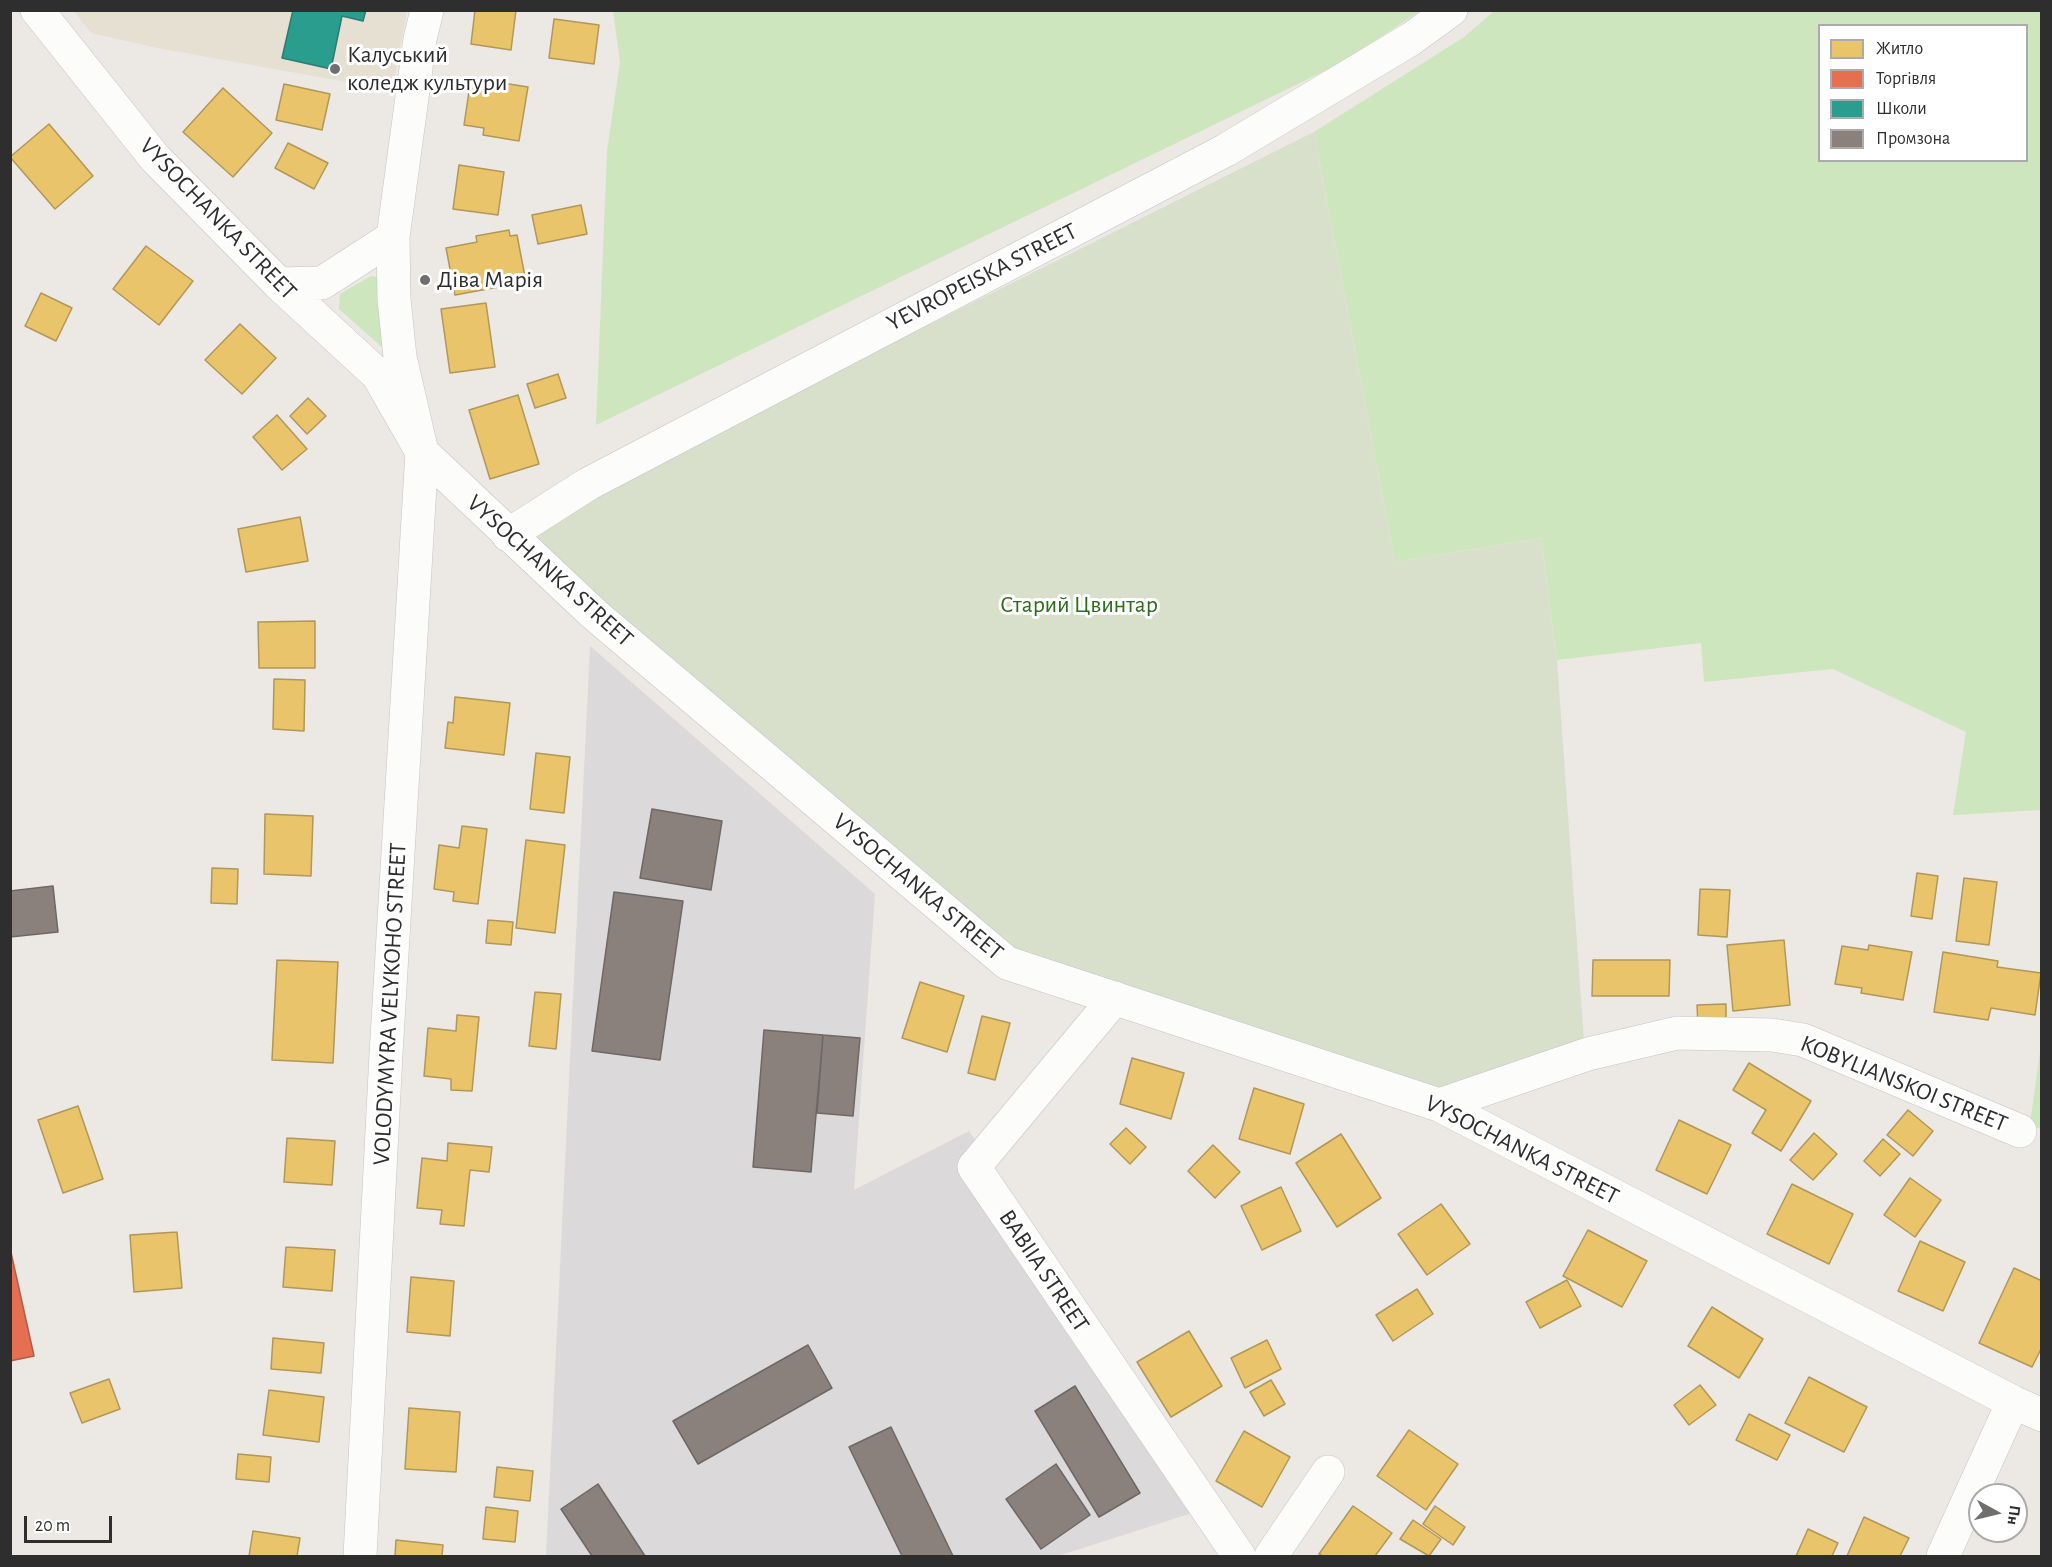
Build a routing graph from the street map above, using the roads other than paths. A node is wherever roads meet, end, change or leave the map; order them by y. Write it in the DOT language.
graph roads {
  1 [pos="37,10"];
  2 [pos="427,10"];
  3 [pos="1450,10"];
  4 [pos="393,237"];
  5 [pos="279,284"];
  6 [pos="422,452"];
  7 [pos="508,535"];
  8 [pos="1115,998"];
  9 [pos="1440,1104"];
  10 [pos="2020,1131"];
  11 [pos="2027,1409"];
  12 [pos="1328,1472"];
  13 [pos="360,1557"];
  14 [pos="1239,1557"];
  15 [pos="1271,1557"];
  16 [pos="1943,1557"];
  1 -- 5 [label="street, VYSOCHANKA STREET"];
  2 -- 4 [label="street, VOLODYMYRA VELYKOHO STREET"];
  3 -- 7 [label="street, YEVROPEISKA STREET"];
  4 -- 5 [label="street"];
  4 -- 6 [label="street, VOLODYMYRA VELYKOHO STREET"];
  5 -- 6 [label="street, VYSOCHANKA STREET"];
  6 -- 7 [label="street, VYSOCHANKA STREET"];
  6 -- 13 [label="street, VOLODYMYRA VELYKOHO STREET"];
  7 -- 8 [label="street, VYSOCHANKA STREET"];
  8 -- 9 [label="street, VYSOCHANKA STREET"];
  8 -- 14 [label="street, BABIIA STREET"];
  9 -- 10 [label="street, KOBYLIANSKOI STREET"];
  9 -- 11 [label="street, VYSOCHANKA STREET"];
  11 -- 16 [label="street"];
  12 -- 15 [label="street"];
}
